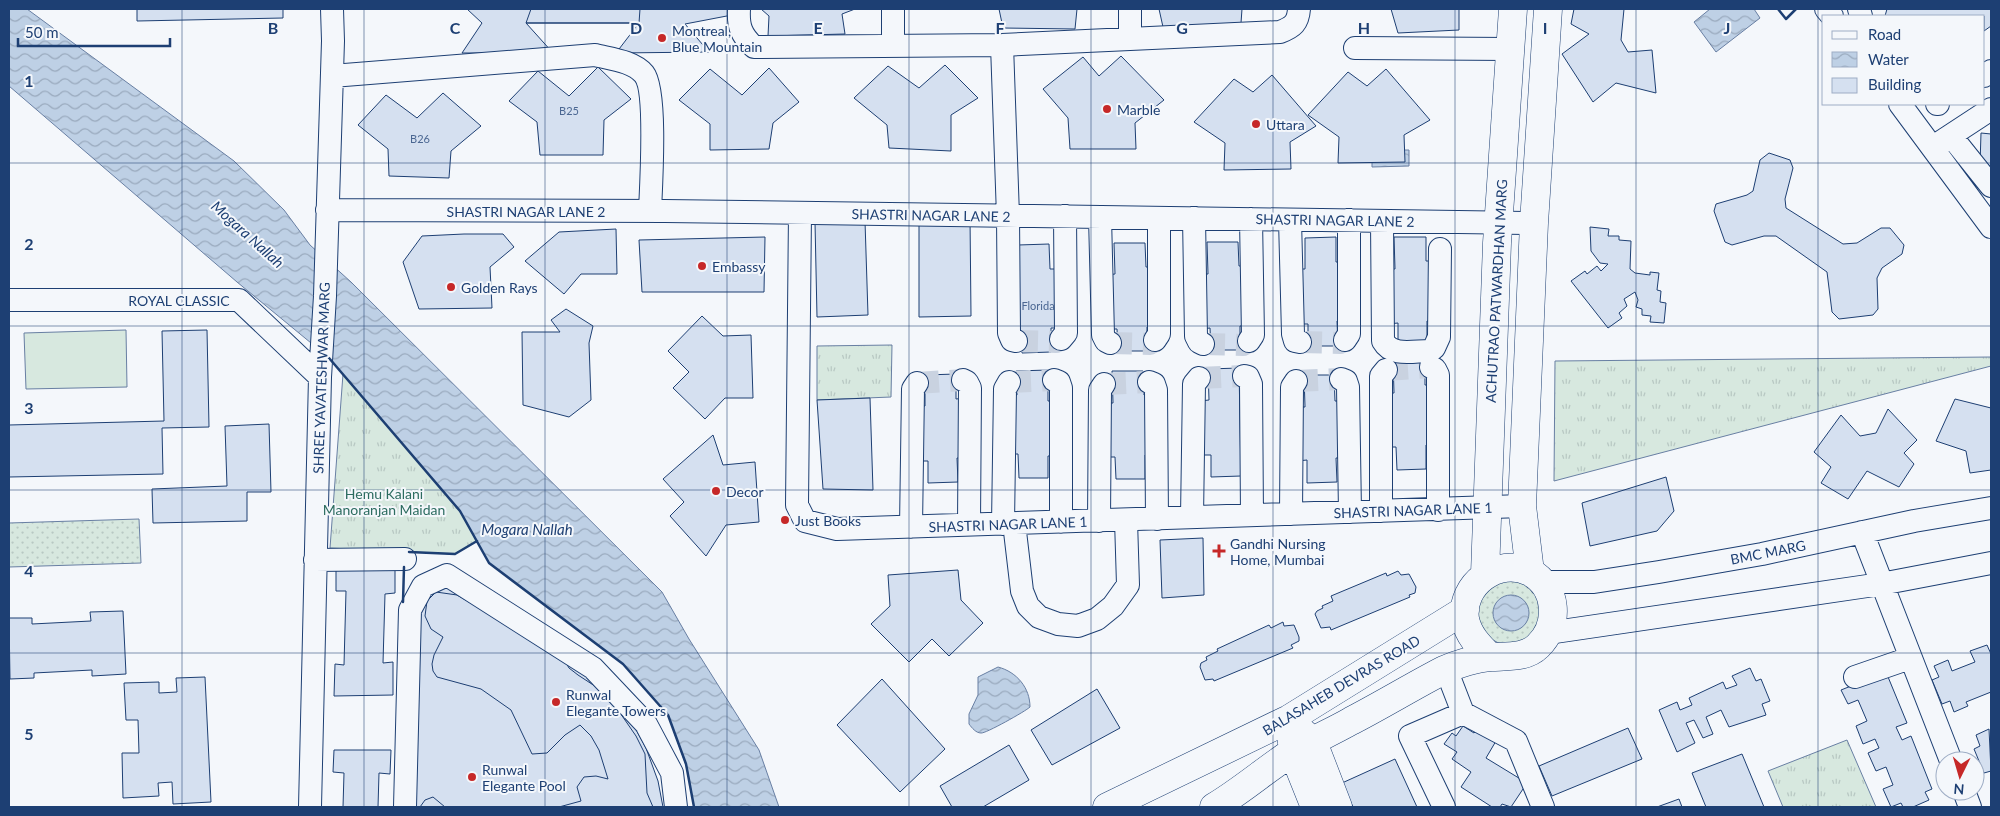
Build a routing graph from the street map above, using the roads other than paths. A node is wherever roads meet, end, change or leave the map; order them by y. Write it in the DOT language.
graph roads {
  1 [pos="332,9"];
  2 [pos="739,9"];
  3 [pos="892,9"];
  4 [pos="1130,9"];
  5 [pos="1299,9"];
  6 [pos="1513,9"];
  7 [pos="1548,9"];
  8 [pos="1130,39"];
  9 [pos="1002,45"];
  10 [pos="893,46"];
  11 [pos="1355,48"];
  12 [pos="1510,49"];
  13 [pos="332,76"];
  14 [pos="1901,105"];
  15 [pos="1991,108"];
  16 [pos="1942,141"];
  17 [pos="1991,186"];
  18 [pos="327,210"];
  19 [pos="650,211"];
  20 [pos="800,213"];
  21 [pos="1008,216"];
  22 [pos="1065,216"];
  23 [pos="1100,217"];
  24 [pos="1159,218"];
  25 [pos="1194,218"];
  26 [pos="1252,219"];
  27 [pos="1290,220"];
  28 [pos="1348,220"];
  29 [pos="1382,221"];
  30 [pos="1499,222"];
  31 [pos="1534,223"];
  32 [pos="1991,227"];
  33 [pos="1440,249"];
  34 [pos="9,300"];
  35 [pos="1061,339"];
  36 [pos="1155,340"];
  37 [pos="1345,340"];
  38 [pos="1016,341"];
  39 [pos="1248,341"];
  40 [pos="1300,342"];
  41 [pos="1110,343"];
  42 [pos="1203,344"];
  43 [pos="1431,367"];
  44 [pos="320,370"];
  45 [pos="1386,370"];
  46 [pos="1244,376"];
  47 [pos="1198,378"];
  48 [pos="1342,379"];
  49 [pos="963,380"];
  50 [pos="1054,380"];
  51 [pos="1296,381"];
  52 [pos="917,382"];
  53 [pos="1009,382"];
  54 [pos="1149,382"];
  55 [pos="1104,384"];
  56 [pos="1522,506"];
  57 [pos="1486,508"];
  58 [pos="1991,508"];
  59 [pos="1438,510"];
  60 [pos="1381,511"];
  61 [pos="1350,512"];
  62 [pos="1291,514"];
  63 [pos="1252,515"];
  64 [pos="1192,517"];
  65 [pos="1157,519"];
  66 [pos="1126,520"];
  67 [pos="1099,521"];
  68 [pos="1061,522"];
  69 [pos="970,524"];
  70 [pos="1008,524"];
  71 [pos="911,527"];
  72 [pos="1862,532"];
  73 [pos="405,559"];
  74 [pos="314,560"];
  75 [pos="1991,563"];
  76 [pos="1485,574"];
  77 [pos="1536,577"];
  78 [pos="1881,584"];
  79 [pos="1465,610"];
  80 [pos="1548,633"];
  81 [pos="1490,657"];
  82 [pos="1910,658"];
  83 [pos="1446,669"];
  84 [pos="1855,676"];
  85 [pos="1463,713"];
  86 [pos="1289,719"];
  87 [pos="1303,747"];
  88 [pos="1948,751"];
  89 [pos="310,807"];
  90 [pos="405,807"];
  91 [pos="676,807"];
  92 [pos="1107,807"];
  93 [pos="1214,807"];
  94 [pos="1315,807"];
  95 [pos="1338,807"];
  96 [pos="1444,807"];
  97 [pos="1543,807"];
  1 -- 13 [label="street, SHREE YAVATESHWAR MARG"];
  2 -- 10 [label="street"];
  3 -- 10 [label="street"];
  4 -- 8 [label="street"];
  5 -- 8 [label="street"];
  6 -- 12 [label="main road, ACHUTRAO PATWARDHAN MARG"];
  7 -- 31 [label="main road"];
  8 -- 9 [label="street"];
  9 -- 10 [label="street"];
  9 -- 21 [label="street"];
  11 -- 12 [label="street"];
  12 -- 30 [label="main road, ACHUTRAO PATWARDHAN MARG"];
  13 -- 18 [label="street, SHREE YAVATESHWAR MARG"];
  13 -- 19 [label="street"];
  14 -- 16 [label="street"];
  15 -- 16 [label="street"];
  16 -- 17 [label="street"];
  16 -- 32 [label="street"];
  18 -- 19 [label="street, SHASTRI NAGAR LANE 2"];
  18 -- 44 [label="street, SHREE YAVATESHWAR MARG"];
  19 -- 20 [label="street, SHASTRI NAGAR LANE 2"];
  20 -- 21 [label="street, SHASTRI NAGAR LANE 2"];
  20 -- 71 [label="street, SHASTRI NAGAR LANE 1"];
  21 -- 22 [label="street, SHASTRI NAGAR LANE 2"];
  21 -- 38 [label="street"];
  22 -- 23 [label="street, SHASTRI NAGAR LANE 2"];
  22 -- 35 [label="street"];
  23 -- 24 [label="street, SHASTRI NAGAR LANE 2"];
  23 -- 41 [label="street"];
  24 -- 25 [label="street, SHASTRI NAGAR LANE 2"];
  24 -- 36 [label="street"];
  25 -- 26 [label="street, SHASTRI NAGAR LANE 2"];
  25 -- 42 [label="street"];
  26 -- 27 [label="street, SHASTRI NAGAR LANE 2"];
  26 -- 39 [label="street"];
  27 -- 28 [label="street, SHASTRI NAGAR LANE 2"];
  27 -- 40 [label="street"];
  28 -- 29 [label="street, SHASTRI NAGAR LANE 2"];
  28 -- 37 [label="street"];
  29 -- 30 [label="street, SHASTRI NAGAR LANE 2"];
  29 -- 33 [label="street"];
  30 -- 31 [label="street, SHASTRI NAGAR LANE 2"];
  30 -- 57 [label="main road, ACHUTRAO PATWARDHAN MARG"];
  31 -- 56 [label="main road"];
  34 -- 44 [label="street, ROYAL CLASSIC"];
  43 -- 59 [label="street"];
  44 -- 74 [label="street, SHREE YAVATESHWAR MARG"];
  45 -- 60 [label="street"];
  46 -- 63 [label="street"];
  47 -- 64 [label="street"];
  48 -- 61 [label="street"];
  49 -- 69 [label="street"];
  50 -- 68 [label="street"];
  51 -- 62 [label="street"];
  52 -- 71 [label="street"];
  53 -- 70 [label="street"];
  54 -- 65 [label="street"];
  55 -- 67 [label="street"];
  56 -- 57 [label="street, SHASTRI NAGAR LANE 1"];
  56 -- 77 [label="main road"];
  57 -- 59 [label="street, SHASTRI NAGAR LANE 1"];
  57 -- 76 [label="main road, ACHUTRAO PATWARDHAN MARG"];
  58 -- 72 [label="street, BMC MARG"];
  59 -- 60 [label="street, SHASTRI NAGAR LANE 1"];
  60 -- 61 [label="street, SHASTRI NAGAR LANE 1"];
  61 -- 62 [label="street, SHASTRI NAGAR LANE 1"];
  62 -- 63 [label="street, SHASTRI NAGAR LANE 1"];
  63 -- 64 [label="street, SHASTRI NAGAR LANE 1"];
  64 -- 65 [label="street, SHASTRI NAGAR LANE 1"];
  65 -- 66 [label="street, SHASTRI NAGAR LANE 1"];
  66 -- 67 [label="street, SHASTRI NAGAR LANE 1"];
  66 -- 70 [label="street"];
  67 -- 68 [label="street, SHASTRI NAGAR LANE 1"];
  68 -- 70 [label="street, SHASTRI NAGAR LANE 1"];
  69 -- 70 [label="street, SHASTRI NAGAR LANE 1"];
  69 -- 71 [label="street, SHASTRI NAGAR LANE 1"];
  72 -- 77 [label="street, BMC MARG"];
  72 -- 78 [label="street"];
  73 -- 74 [label="street"];
  74 -- 89 [label="street, SHREE YAVATESHWAR MARG"];
  75 -- 78 [label="street"];
  76 -- 77 [label="main road"];
  76 -- 79 [label="main road"];
  77 -- 80 [label="main road"];
  78 -- 80 [label="street"];
  78 -- 82 [label="street"];
  79 -- 81 [label="main road"];
  79 -- 86 [label="main road, BALASAHEB DEVRAS ROAD"];
  80 -- 81 [label="main road"];
  81 -- 83 [label="main road"];
  82 -- 84 [label="street"];
  82 -- 88 [label="street"];
  83 -- 85 [label="street"];
  83 -- 87 [label="main road"];
  85 -- 96 [label="street"];
  85 -- 97 [label="street"];
  86 -- 87 [label="main road"];
  86 -- 92 [label="main road, BALASAHEB DEVRAS ROAD"];
  87 -- 93 [label="main road"];
  87 -- 94 [label="main road"];
  87 -- 95 [label="main road"];
  90 -- 91 [label="street"];
}
